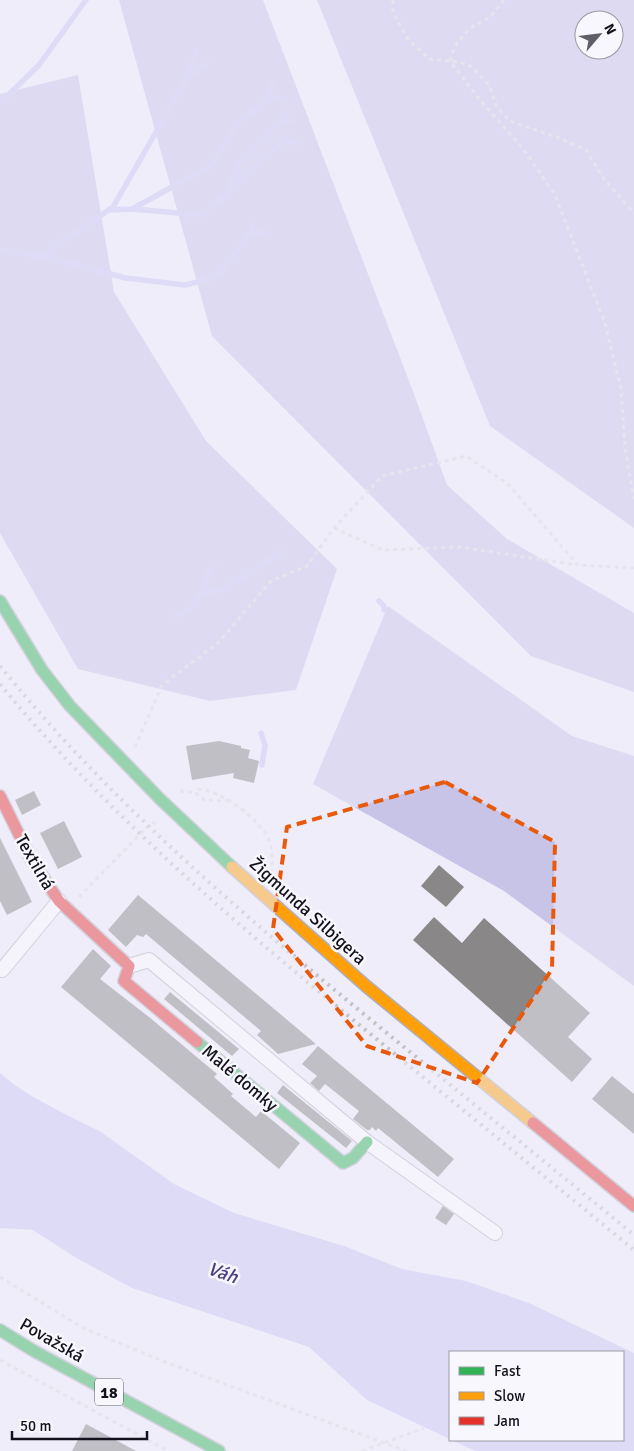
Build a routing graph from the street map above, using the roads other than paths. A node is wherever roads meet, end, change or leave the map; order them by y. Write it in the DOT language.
graph roads {
  1 [pos="0,601"];
  2 [pos="0,796"];
  3 [pos="63,906"];
  4 [pos="129,966"];
  5 [pos="2,970"];
  6 [pos="367,1142"];
  7 [pos="634,1206"];
  8 [pos="495,1233"];
  9 [pos="0,1330"];
  10 [pos="219,1451"];
  1 -- 7 [label="street, Žigmunda Silbigera"];
  2 -- 3 [label="street, Textilná"];
  3 -- 4 [label="street"];
  3 -- 5 [label="street, Textilná"];
  4 -- 6 [label="street, Malé domky"];
  4 -- 6 [label="street, Malé domky"];
  6 -- 8 [label="street, Malé domky"];
  9 -- 10 [label="street, Považská / 18"];
}
